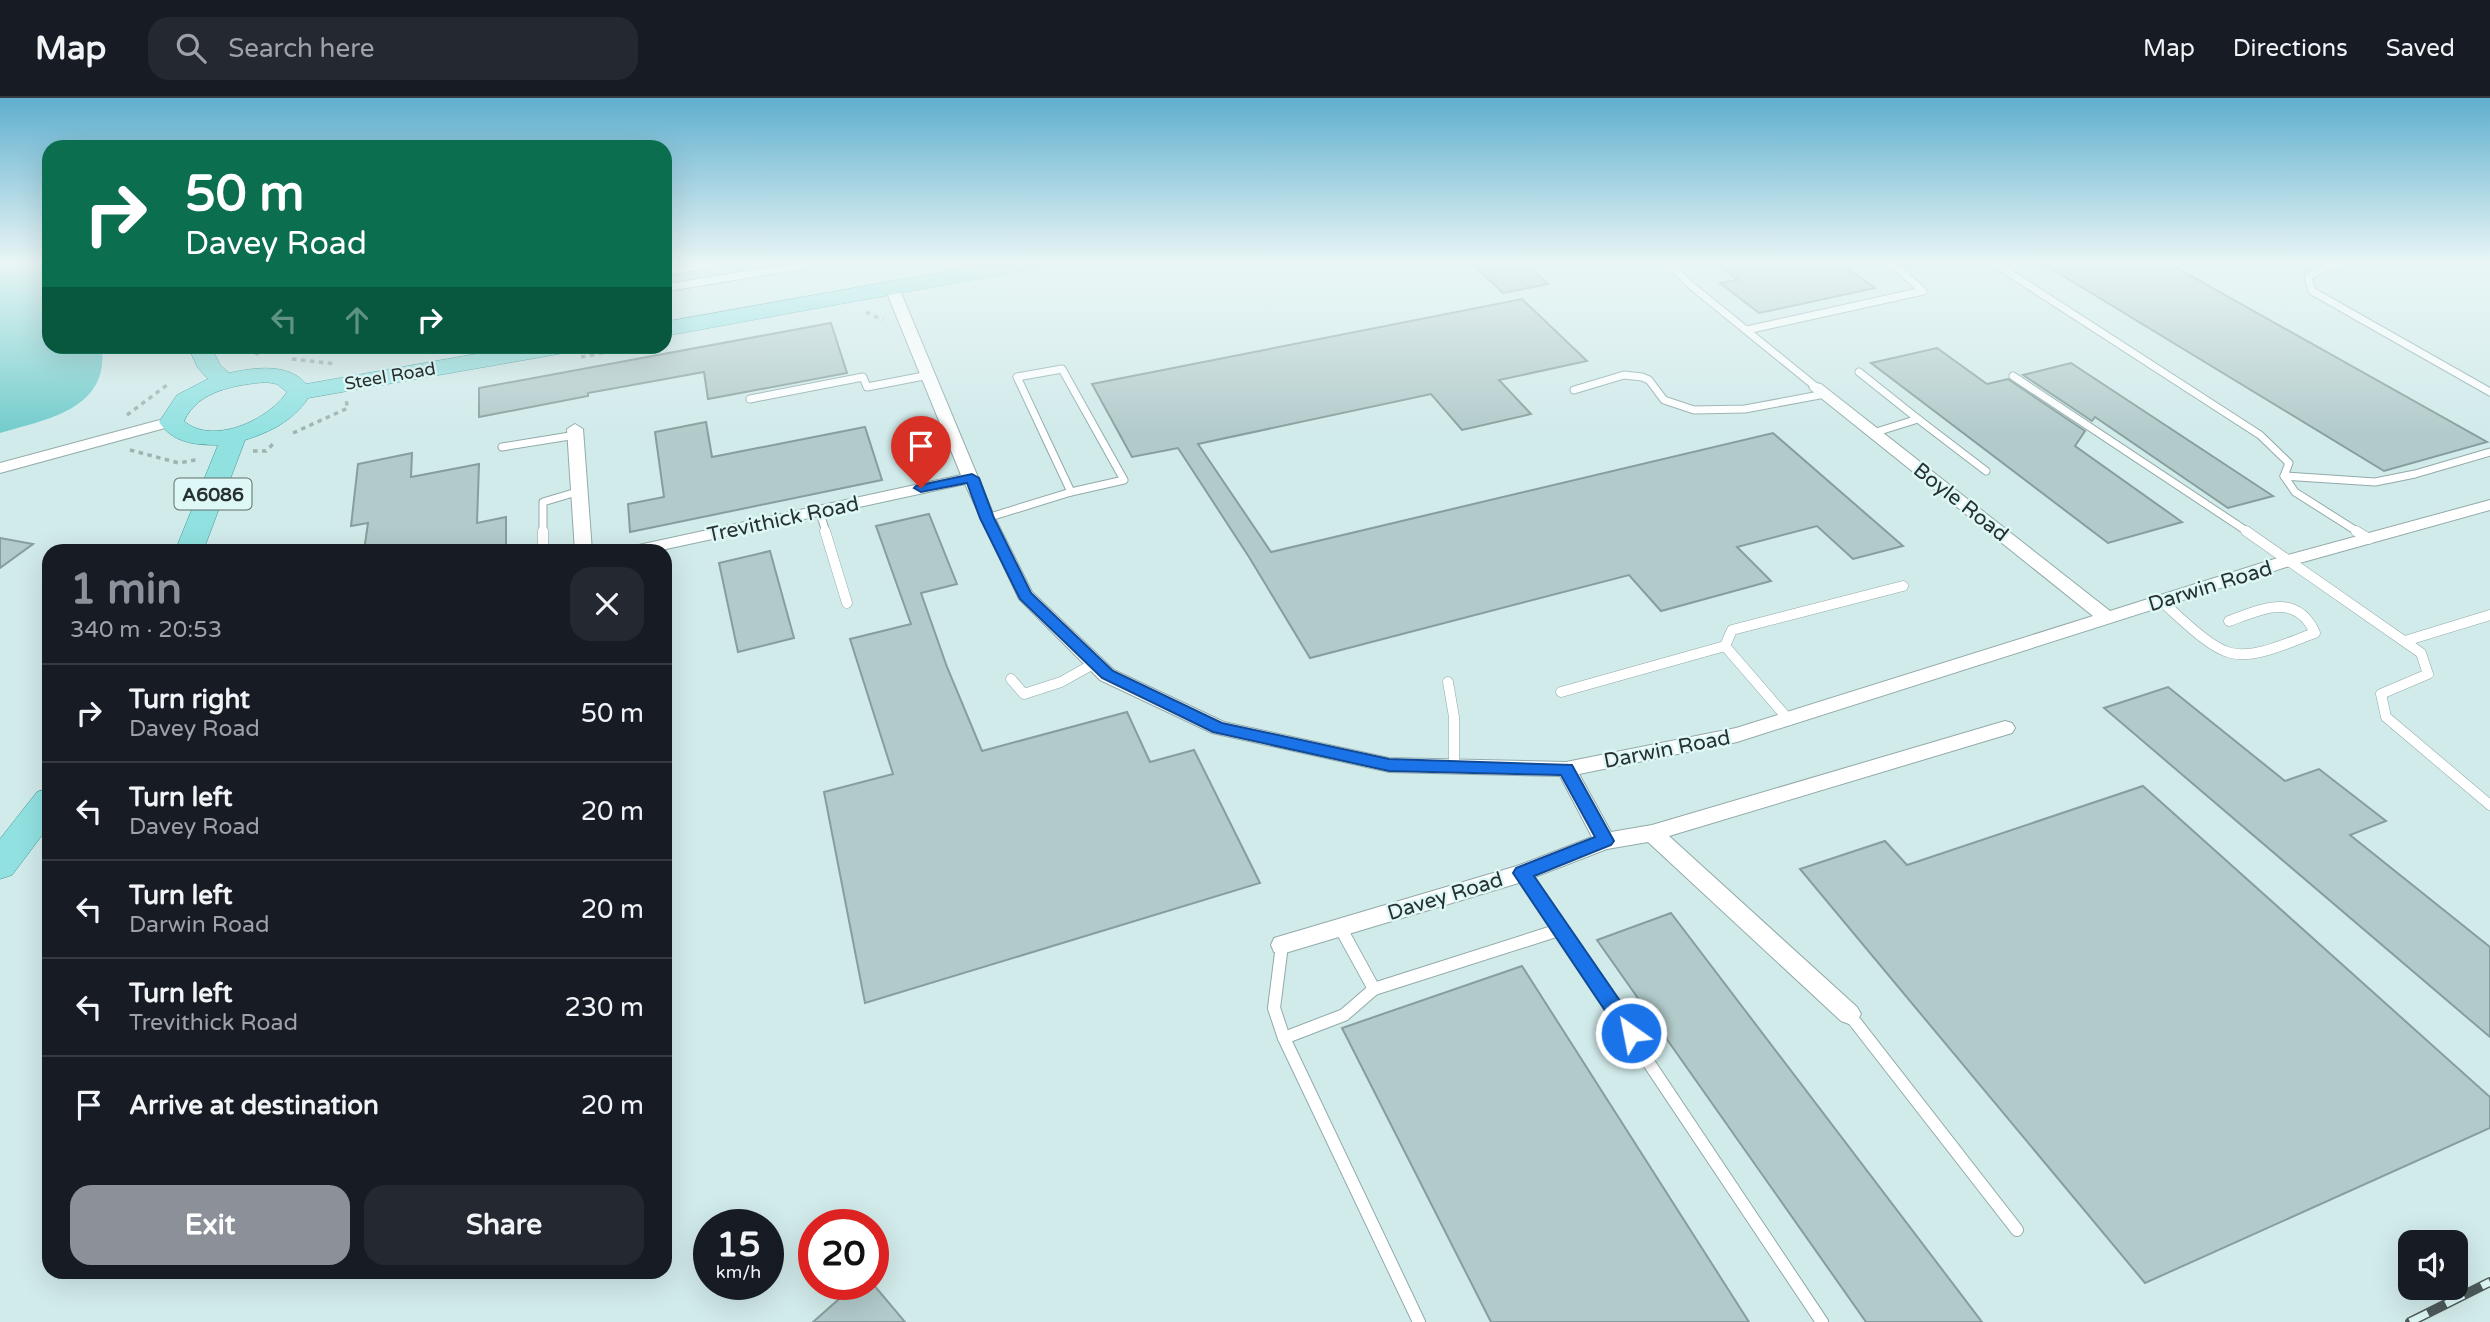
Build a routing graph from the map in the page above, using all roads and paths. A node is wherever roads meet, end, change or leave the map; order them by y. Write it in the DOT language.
graph roads {
  1 [pos="714,320"];
  2 [pos="906,320"];
  3 [pos="1735,320"];
  4 [pos="1790,320"];
  5 [pos="2082,320"];
  6 [pos="2365,320"];
  7 [pos="672,328"];
  8 [pos="1747,330"];
  9 [pos="204,354"];
  10 [pos="247,354"];
  11 [pos="518,354"];
  12 [pos="1859,372"];
  13 [pos="217,374"];
  14 [pos="929,376"];
  15 [pos="2013,376"];
  16 [pos="1574,390"];
  17 [pos="1820,391"];
  18 [pos="299,392"];
  19 [pos="2490,392"];
  20 [pos="750,398"];
  21 [pos="121,419"];
  22 [pos="1918,419"];
  23 [pos="171,422"];
  24 [pos="576,432"];
  25 [pos="1873,433"];
  26 [pos="233,435"];
  27 [pos="502,447"];
  28 [pos="2490,452"];
  29 [pos="0,468"];
  30 [pos="1986,471"];
  31 [pos="2284,476"];
  32 [pos="972,478"];
  33 [pos="580,491"];
  34 [pos="1071,492"];
  35 [pos="2490,505"];
  36 [pos="819,510"];
  37 [pos="987,518"];
  38 [pos="2369,539"];
  39 [pos="192,544"];
  40 [pos="543,544"];
  41 [pos="584,544"];
  42 [pos="666,544"];
  43 [pos="2290,560"];
  44 [pos="1903,586"];
  45 [pos="2161,601"];
  46 [pos="847,603"];
  47 [pos="2490,615"];
  48 [pos="2106,617"];
  49 [pos="2229,621"];
  50 [pos="2405,641"];
  51 [pos="1725,646"];
  52 [pos="1095,663"];
  53 [pos="1011,679"];
  54 [pos="1448,682"];
  55 [pos="1561,692"];
  56 [pos="1789,720"];
  57 [pos="2005,728"];
  58 [pos="1454,766"];
  59 [pos="1566,769"];
  60 [pos="2490,804"];
  61 [pos="42,810"];
  62 [pos="1652,833"];
  63 [pos="1605,841"];
  64 [pos="0,865"];
  65 [pos="1522,873"];
  66 [pos="1340,927"];
  67 [pos="1562,929"];
  68 [pos="1282,945"];
  69 [pos="1374,989"];
  70 [pos="1849,1014"];
  71 [pos="1284,1038"];
  72 [pos="2017,1230"];
  73 [pos="1419,1322"];
  74 [pos="1822,1322"];
  1 -- 7 [label="main road"];
  2 -- 14 [label="street, Darwin Road"];
  3 -- 8 [label="lane"];
  4 -- 8 [label="lane"];
  5 -- 31 [label="lane"];
  6 -- 19 [label="lane"];
  8 -- 17 [label="lane"];
  9 -- 13 [label="main road"];
  10 -- 13 [label="path"];
  11 -- 18 [label="main road, Steel Road"];
  12 -- 22 [label="lane"];
  13 -- 18 [label="main road"];
  13 -- 21 [label="path"];
  13 -- 23 [label="main road"];
  14 -- 20 [label="lane"];
  14 -- 32 [label="street, Darwin Road"];
  15 -- 43 [label="lane"];
  16 -- 17 [label="lane"];
  17 -- 25 [label="street, Boyle Road"];
  18 -- 26 [label="main road"];
  22 -- 25 [label="lane"];
  22 -- 30 [label="lane"];
  23 -- 26 [label="main road"];
  23 -- 29 [label="street"];
  24 -- 27 [label="lane"];
  24 -- 33 [label="street"];
  25 -- 48 [label="street, Boyle Road"];
  26 -- 39 [label="main road, A6086"];
  28 -- 31 [label="lane"];
  31 -- 38 [label="lane"];
  32 -- 36 [label="street, Trevithick Road"];
  32 -- 37 [label="street, Darwin Road"];
  33 -- 40 [label="lane"];
  33 -- 41 [label="street"];
  34 -- 34 [label="lane"];
  34 -- 37 [label="lane"];
  35 -- 38 [label="street, Darwin Road"];
  36 -- 42 [label="street, Trevithick Road"];
  36 -- 46 [label="lane"];
  37 -- 52 [label="street, Darwin Road"];
  38 -- 43 [label="street, Darwin Road"];
  43 -- 45 [label="street, Darwin Road"];
  43 -- 50 [label="lane"];
  44 -- 51 [label="lane"];
  45 -- 48 [label="street, Darwin Road"];
  45 -- 49 [label="lane"];
  47 -- 50 [label="lane"];
  48 -- 56 [label="street, Darwin Road"];
  50 -- 60 [label="lane"];
  51 -- 55 [label="lane"];
  51 -- 56 [label="lane"];
  52 -- 53 [label="lane"];
  52 -- 58 [label="street, Darwin Road"];
  54 -- 58 [label="lane"];
  56 -- 59 [label="street, Darwin Road"];
  57 -- 62 [label="street, Davey Road"];
  58 -- 59 [label="street, Darwin Road"];
  59 -- 63 [label="street"];
  61 -- 64 [label="main road"];
  62 -- 63 [label="street, Davey Road"];
  62 -- 70 [label="street"];
  63 -- 65 [label="street, Davey Road"];
  65 -- 66 [label="street, Davey Road"];
  65 -- 67 [label="lane"];
  66 -- 68 [label="street, Davey Road"];
  66 -- 69 [label="lane"];
  67 -- 69 [label="lane"];
  67 -- 74 [label="lane"];
  68 -- 71 [label="lane"];
  69 -- 71 [label="lane"];
  70 -- 72 [label="lane"];
  71 -- 73 [label="lane"];
}
